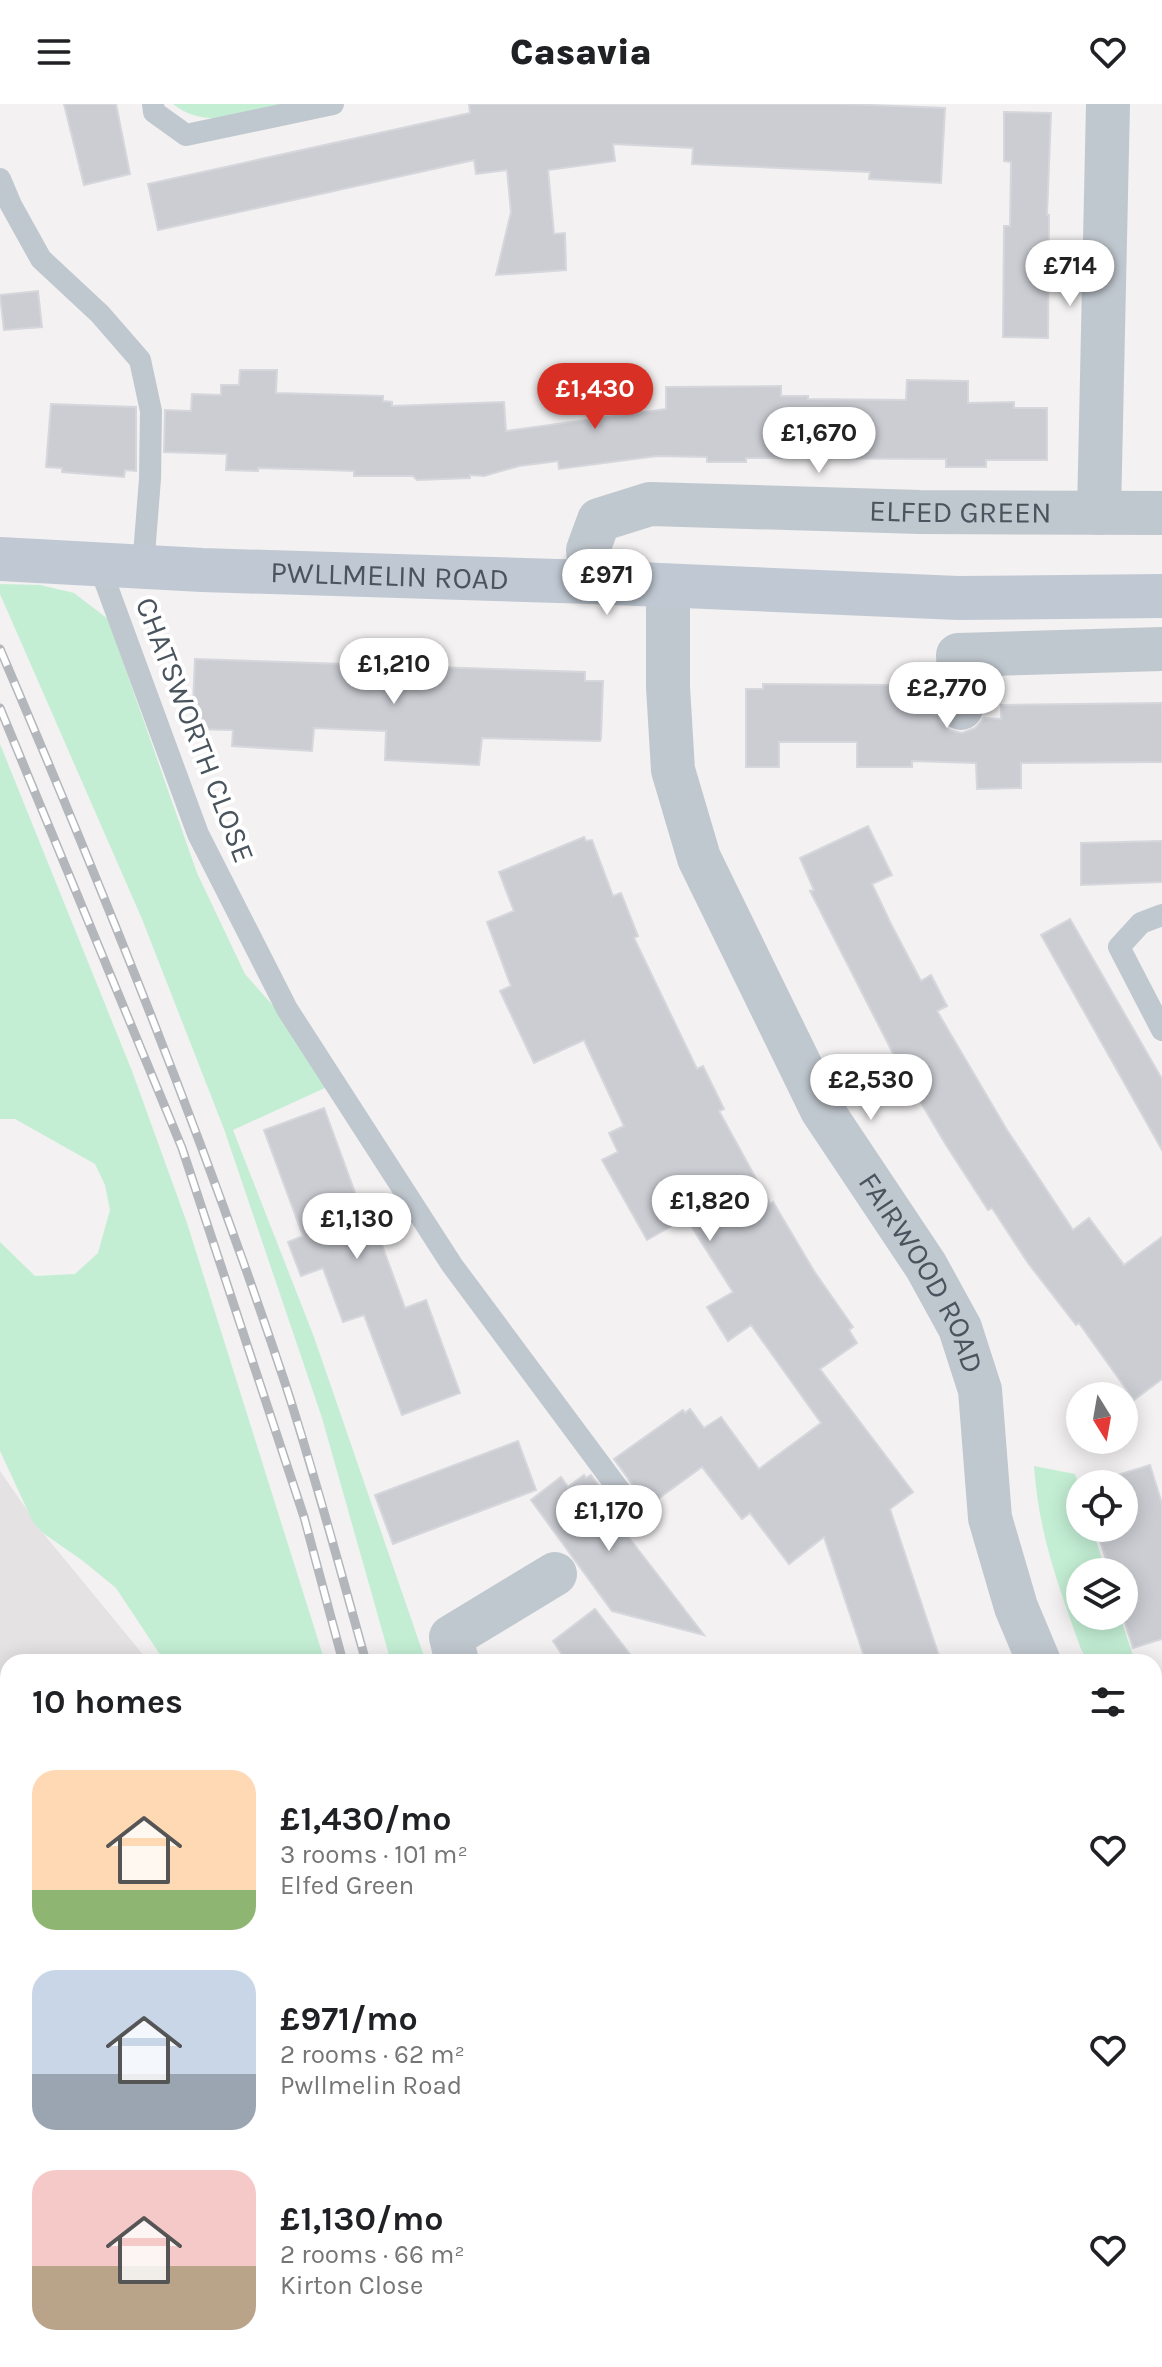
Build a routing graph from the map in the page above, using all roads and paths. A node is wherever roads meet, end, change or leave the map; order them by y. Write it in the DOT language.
graph roads {
  1 [pos="153,104"];
  2 [pos="333,104"];
  3 [pos="1108,104"];
  4 [pos="0,179"];
  5 [pos="1099,513"];
  6 [pos="1162,513"];
  7 [pos="0,559"];
  8 [pos="99,565"];
  9 [pos="143,567"];
  10 [pos="591,582"];
  11 [pos="668,586"];
  12 [pos="1162,596"];
  13 [pos="1162,649"];
  14 [pos="961,708"];
  15 [pos="1162,915"];
  16 [pos="1162,1030"];
  17 [pos="637,1514"];
  18 [pos="555,1574"];
  19 [pos="455,1654"];
  20 [pos="1036,1654"];
  1 -- 2 [label="lane"];
  3 -- 5 [label="street"];
  4 -- 9 [label="lane"];
  5 -- 6 [label="street, ELFED GREEN"];
  5 -- 10 [label="street, ELFED GREEN"];
  7 -- 8 [label="street, PWLLMELIN ROAD"];
  8 -- 9 [label="street, PWLLMELIN ROAD"];
  8 -- 17 [label="lane, CHATSWORTH CLOSE"];
  9 -- 10 [label="street, PWLLMELIN ROAD"];
  10 -- 11 [label="street, PWLLMELIN ROAD"];
  11 -- 12 [label="street, PWLLMELIN ROAD"];
  11 -- 20 [label="street, FAIRWOOD ROAD"];
  13 -- 14 [label="street"];
  15 -- 16 [label="lane"];
  18 -- 19 [label="street"];
}
